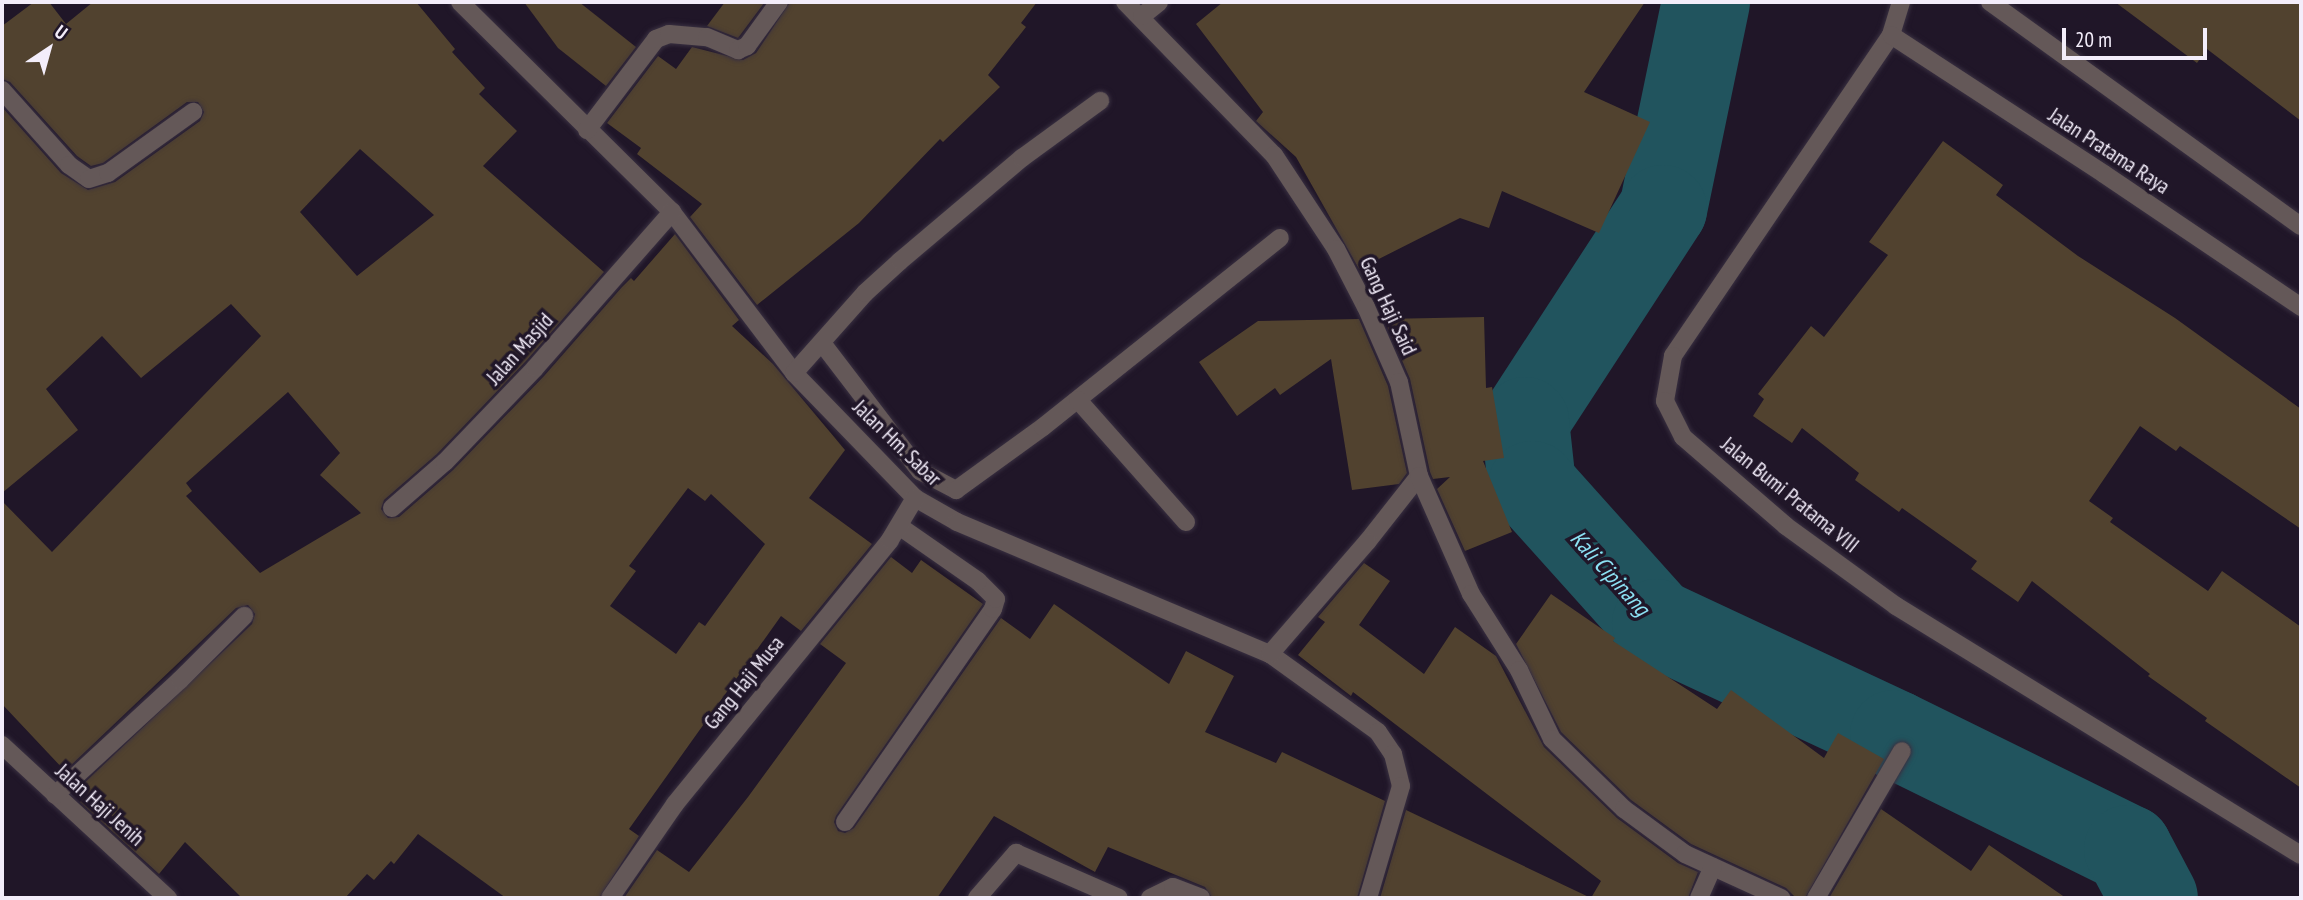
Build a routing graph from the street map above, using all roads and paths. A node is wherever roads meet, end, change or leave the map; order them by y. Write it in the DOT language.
graph roads {
  1 [pos="460,2"];
  2 [pos="779,2"];
  3 [pos="1125,2"];
  4 [pos="1159,2"];
  5 [pos="1901,2"];
  6 [pos="1990,2"];
  7 [pos="1142,16"];
  8 [pos="1891,35"];
  9 [pos="2,90"];
  10 [pos="1100,101"];
  11 [pos="192,112"];
  12 [pos="587,130"];
  13 [pos="672,212"];
  14 [pos="2301,226"];
  15 [pos="1280,238"];
  16 [pos="2301,307"];
  17 [pos="822,343"];
  18 [pos="794,373"];
  19 [pos="1078,400"];
  20 [pos="1419,476"];
  21 [pos="915,498"];
  22 [pos="392,508"];
  23 [pos="1186,522"];
  24 [pos="899,526"];
  25 [pos="244,616"];
  26 [pos="1270,654"];
  27 [pos="2,745"];
  28 [pos="1902,751"];
  29 [pos="55,795"];
  30 [pos="845,822"];
  31 [pos="2301,855"];
  32 [pos="1713,867"];
  33 [pos="168,898"];
  34 [pos="610,898"];
  35 [pos="977,898"];
  36 [pos="1119,898"];
  37 [pos="1150,898"];
  38 [pos="1201,898"];
  39 [pos="1368,898"];
  40 [pos="1699,898"];
  41 [pos="1782,898"];
  42 [pos="1816,898"];
  1 -- 12 [label="street, Jalan Hm. Sabar"];
  2 -- 12 [label="street"];
  3 -- 7 [label="street, Gang Haji Said"];
  4 -- 7 [label="street"];
  5 -- 8 [label="street, Jalan Bumi Pratama VIII"];
  6 -- 14 [label="street"];
  7 -- 20 [label="street, Gang Haji Said"];
  8 -- 16 [label="street, Jalan Pratama Raya"];
  8 -- 31 [label="street, Jalan Bumi Pratama VIII"];
  9 -- 11 [label="street"];
  10 -- 17 [label="street"];
  12 -- 13 [label="street, Jalan Hm. Sabar"];
  13 -- 18 [label="street, Jalan Hm. Sabar"];
  13 -- 22 [label="street, Jalan Masjid"];
  15 -- 19 [label="street"];
  17 -- 18 [label="street"];
  17 -- 19 [label="street"];
  18 -- 21 [label="street, Jalan Hm. Sabar"];
  19 -- 23 [label="street"];
  20 -- 26 [label="street"];
  20 -- 32 [label="street, Gang Haji Said"];
  21 -- 24 [label="street, Gang Haji Musa"];
  21 -- 26 [label="street, Jalan Hm. Sabar"];
  24 -- 30 [label="street"];
  24 -- 34 [label="street, Gang Haji Musa"];
  25 -- 29 [label="street"];
  26 -- 39 [label="street, Jalan Hm. Sabar"];
  27 -- 29 [label="street, Jalan Haji Jenih"];
  28 -- 42 [label="street"];
  29 -- 33 [label="street, Jalan Haji Jenih"];
  32 -- 40 [label="street"];
  32 -- 41 [label="street, Gang Haji Said"];
  35 -- 36 [label="street"];
  37 -- 38 [label="street"];
}
